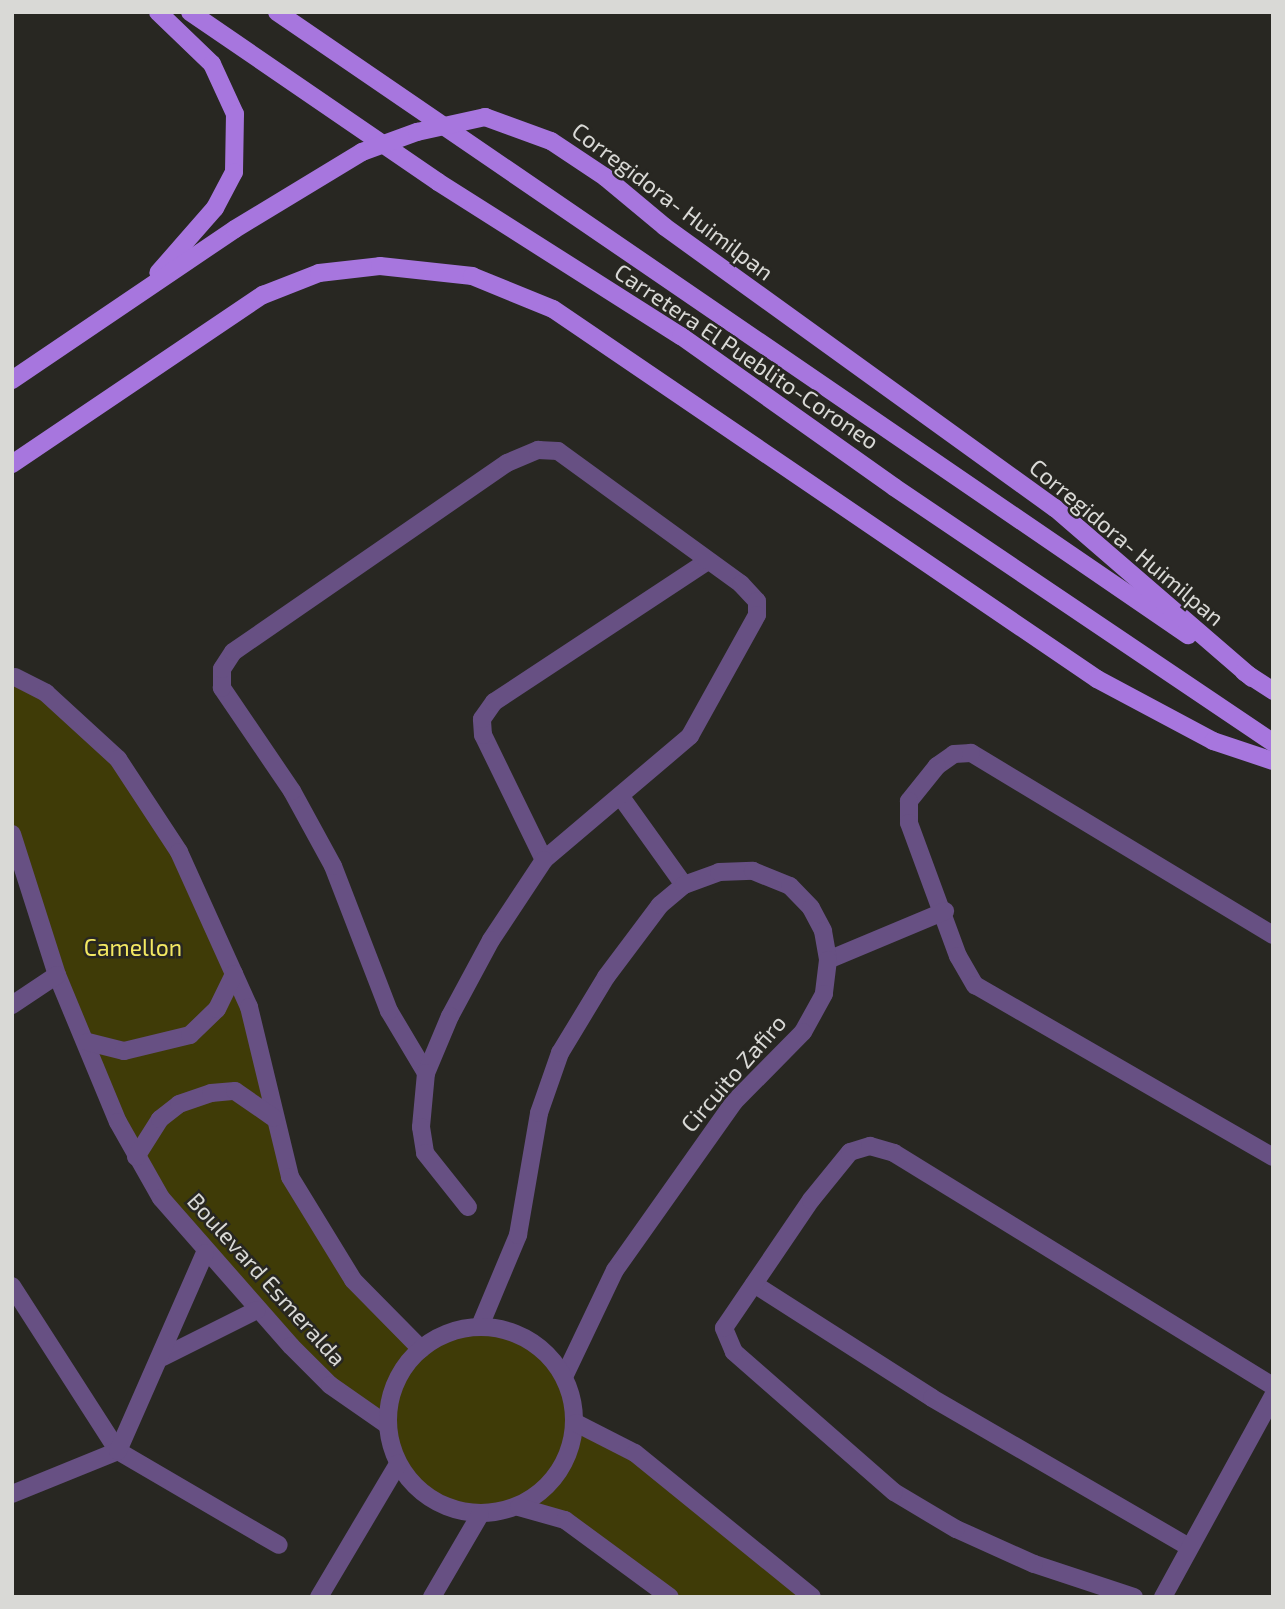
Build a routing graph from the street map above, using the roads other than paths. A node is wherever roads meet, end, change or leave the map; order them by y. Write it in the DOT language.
graph roads {
  1 [pos="158,12"];
  2 [pos="190,12"];
  3 [pos="277,12"];
  4 [pos="143,290"];
  5 [pos="12,380"];
  6 [pos="12,464"];
  7 [pos="708,562"];
  8 [pos="13,672"];
  9 [pos="1252,678"];
  10 [pos="1273,691"];
  11 [pos="1273,743"];
  12 [pos="1273,761"];
  13 [pos="621,797"];
  14 [pos="12,834"];
  15 [pos="544,860"];
  16 [pos="684,884"];
  17 [pos="945,911"];
  18 [pos="1273,935"];
  19 [pos="828,960"];
  20 [pos="234,974"];
  21 [pos="57,975"];
  22 [pos="12,1005"];
  23 [pos="88,1042"];
  24 [pos="426,1073"];
  25 [pos="274,1118"];
  26 [pos="136,1157"];
  27 [pos="1273,1157"];
  28 [pos="468,1207"];
  29 [pos="205,1253"];
  30 [pos="754,1284"];
  31 [pos="12,1286"];
  32 [pos="257,1310"];
  33 [pos="480,1326"];
  34 [pos="421,1349"];
  35 [pos="163,1357"];
  36 [pos="565,1375"];
  37 [pos="1273,1386"];
  38 [pos="1273,1396"];
  39 [pos="576,1423"];
  40 [pos="386,1424"];
  41 [pos="118,1451"];
  42 [pos="398,1464"];
  43 [pos="12,1494"];
  44 [pos="519,1507"];
  45 [pos="480,1515"];
  46 [pos="279,1545"];
  47 [pos="1189,1547"];
  48 [pos="319,1597"];
  49 [pos="432,1597"];
  50 [pos="670,1597"];
  51 [pos="812,1597"];
  52 [pos="1134,1597"];
  53 [pos="1164,1597"];
  1 -- 4 [label="main road"];
  2 -- 11 [label="main road, Carretera El Pueblito-Coroneo"];
  3 -- 9 [label="main road, Carretera El Pueblito-Coroneo"];
  4 -- 5 [label="main road, Corregidora- Huimilpan"];
  4 -- 9 [label="main road, Corregidora- Huimilpan"];
  6 -- 12 [label="main road"];
  7 -- 13 [label="street"];
  7 -- 15 [label="street"];
  7 -- 24 [label="street"];
  8 -- 20 [label="street"];
  9 -- 10 [label="main road, Carretera El Pueblito-Coroneo"];
  13 -- 15 [label="street"];
  13 -- 16 [label="street"];
  14 -- 21 [label="street, Boulevard Esmeralda"];
  15 -- 24 [label="street"];
  16 -- 19 [label="street, Circuito Zafiro"];
  16 -- 33 [label="street, Circuito Zafiro"];
  17 -- 18 [label="street"];
  17 -- 19 [label="street"];
  17 -- 27 [label="street"];
  19 -- 36 [label="street, Circuito Zafiro"];
  20 -- 23 [label="street"];
  20 -- 25 [label="street"];
  21 -- 22 [label="street"];
  21 -- 23 [label="street, Boulevard Esmeralda"];
  23 -- 26 [label="street, Boulevard Esmeralda"];
  24 -- 28 [label="street"];
  25 -- 26 [label="street"];
  25 -- 34 [label="street"];
  26 -- 29 [label="street, Boulevard Esmeralda"];
  29 -- 32 [label="street, Boulevard Esmeralda"];
  29 -- 35 [label="street"];
  30 -- 37 [label="street"];
  30 -- 47 [label="street"];
  30 -- 52 [label="street"];
  31 -- 41 [label="street"];
  32 -- 35 [label="street"];
  32 -- 40 [label="street, Boulevard Esmeralda"];
  33 -- 34 [label="street"];
  33 -- 36 [label="street"];
  34 -- 40 [label="street"];
  35 -- 41 [label="street"];
  36 -- 39 [label="street"];
  38 -- 47 [label="street"];
  39 -- 44 [label="street"];
  39 -- 51 [label="street"];
  40 -- 42 [label="street"];
  41 -- 43 [label="street"];
  41 -- 46 [label="street"];
  42 -- 45 [label="street"];
  42 -- 48 [label="street"];
  44 -- 45 [label="street"];
  44 -- 50 [label="street"];
  45 -- 49 [label="street"];
  47 -- 53 [label="street"];
}
